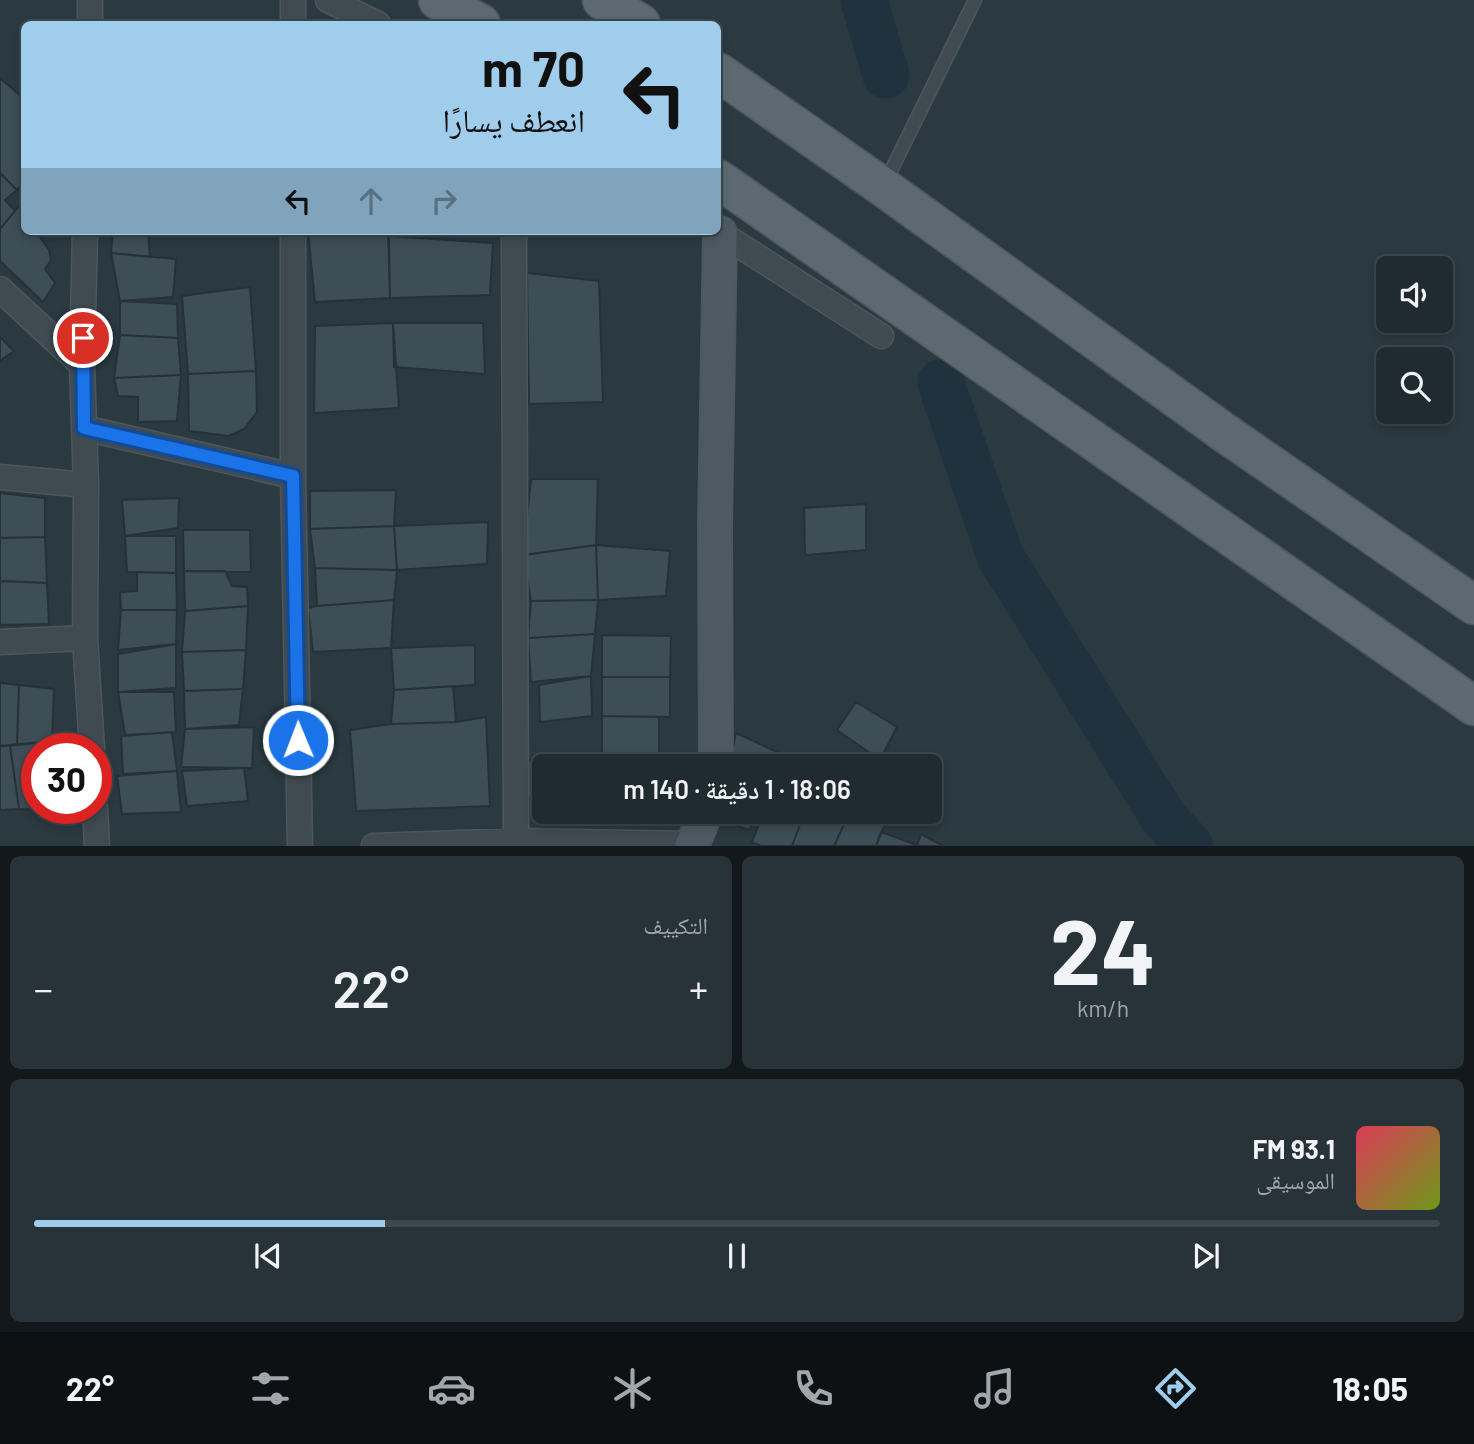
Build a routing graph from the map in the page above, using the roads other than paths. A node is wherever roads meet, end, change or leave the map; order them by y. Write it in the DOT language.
graph roads {
  1 [pos="90,0"];
  2 [pos="293,0"];
  3 [pos="328,0"];
  4 [pos="438,0"];
  5 [pos="602,0"];
  6 [pos="975,0"];
  7 [pos="90,21"];
  8 [pos="293,21"];
  9 [pos="372,21"];
  10 [pos="476,21"];
  11 [pos="637,21"];
  12 [pos="721,74"];
  13 [pos="721,181"];
  14 [pos="883,187"];
  15 [pos="721,234"];
  16 [pos="85,235"];
  17 [pos="293,235"];
  18 [pos="514,235"];
  19 [pos="718,235"];
  20 [pos="0,289"];
  21 [pos="881,336"];
  22 [pos="82,365"];
  23 [pos="84,428"];
  24 [pos="293,476"];
  25 [pos="0,478"];
  26 [pos="86,485"];
  27 [pos="1474,605"];
  28 [pos="85,638"];
  29 [pos="0,642"];
  30 [pos="1474,706"];
  31 [pos="91,733"];
  32 [pos="716,754"];
  33 [pos="96,824"];
  34 [pos="701,824"];
  35 [pos="516,841"];
  36 [pos="97,845"];
  37 [pos="300,845"];
  38 [pos="374,845"];
  39 [pos="692,845"];
  1 -- 7 [label="street"];
  2 -- 8 [label="street"];
  3 -- 9 [label="street"];
  4 -- 10 [label="main road"];
  5 -- 11 [label="main road"];
  6 -- 14 [label="lane"];
  12 -- 14 [label="main road"];
  13 -- 30 [label="main road"];
  14 -- 27 [label="main road"];
  15 -- 21 [label="street"];
  16 -- 22 [label="street"];
  17 -- 24 [label="street"];
  18 -- 35 [label="street"];
  19 -- 32 [label="street"];
  20 -- 22 [label="street"];
  22 -- 23 [label="street"];
  23 -- 24 [label="street"];
  23 -- 26 [label="street"];
  24 -- 37 [label="street"];
  25 -- 26 [label="street"];
  26 -- 28 [label="street"];
  28 -- 29 [label="street"];
  28 -- 31 [label="street"];
  33 -- 36 [label="street"];
  34 -- 39 [label="street"];
  35 -- 38 [label="street"];
  35 -- 39 [label="street"];
}
